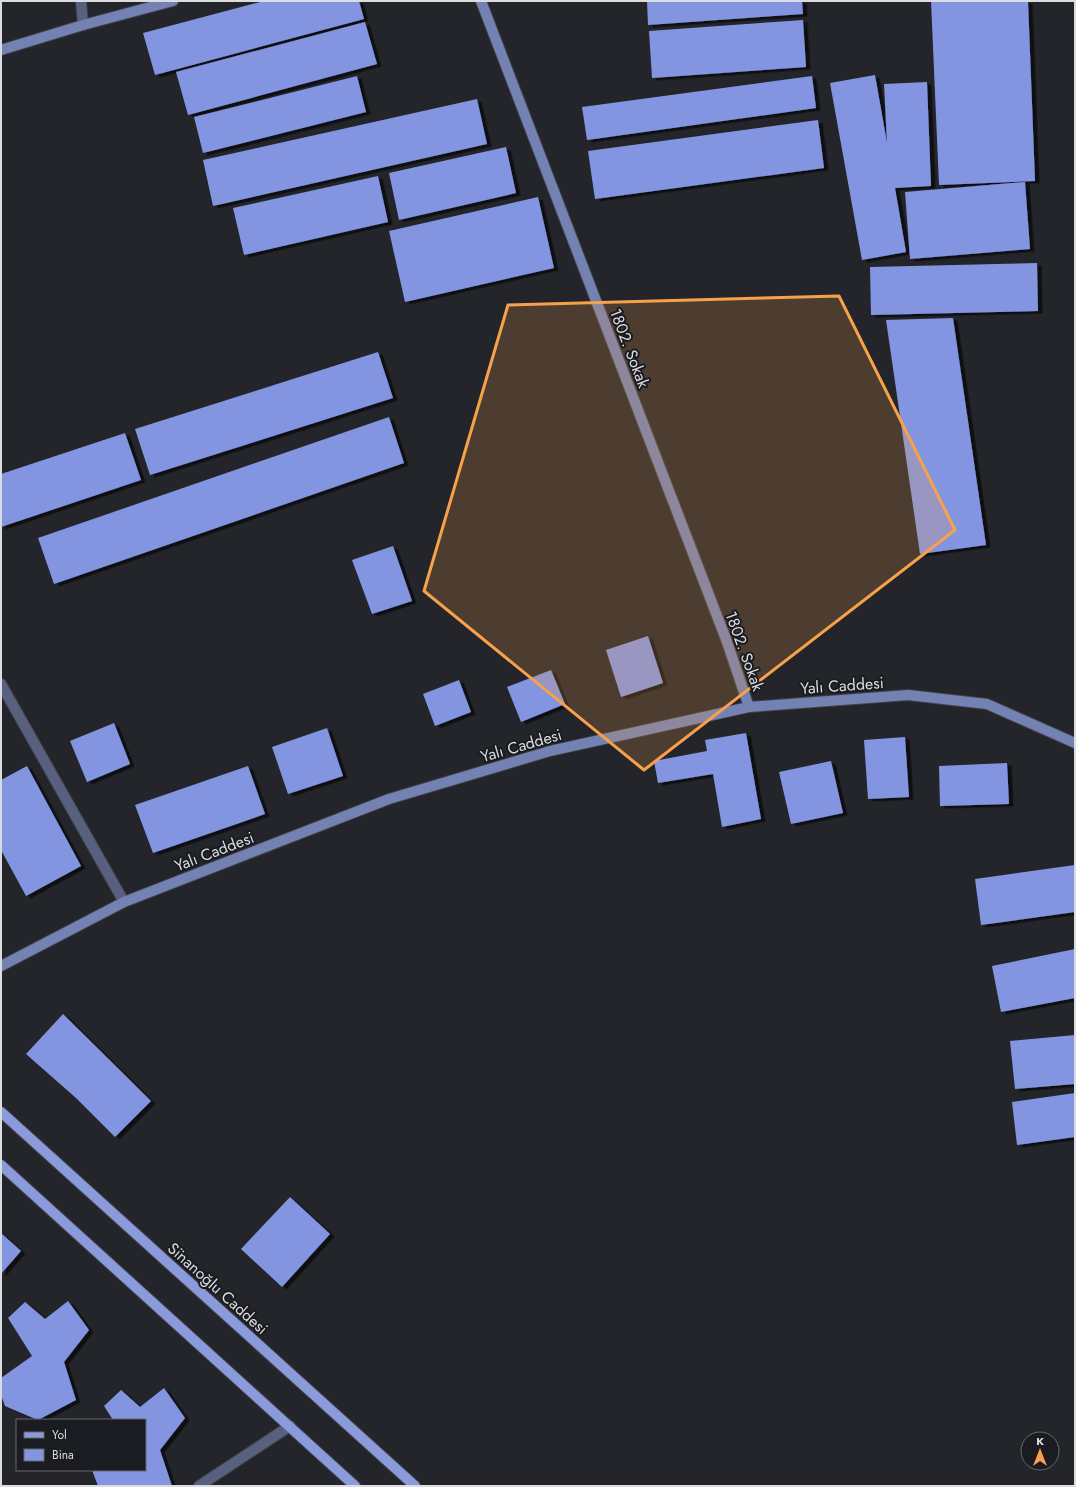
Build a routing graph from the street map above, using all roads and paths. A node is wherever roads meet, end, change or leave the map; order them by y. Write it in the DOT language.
graph roads {
  1 [pos="81,1"];
  2 [pos="173,1"];
  3 [pos="481,1"];
  4 [pos="83,25"];
  5 [pos="1,50"];
  6 [pos="1,684"];
  7 [pos="749,706"];
  8 [pos="1075,743"];
  9 [pos="124,902"];
  10 [pos="1,966"];
  11 [pos="1,1112"];
  12 [pos="1,1165"];
  13 [pos="290,1426"];
  14 [pos="199,1486"];
  15 [pos="355,1486"];
  16 [pos="415,1486"];
  1 -- 4 [label="street"];
  2 -- 4 [label="street"];
  3 -- 7 [label="street, 1802. Sokak"];
  4 -- 5 [label="street"];
  6 -- 9 [label="street"];
  7 -- 8 [label="street, Yalı Caddesi"];
  7 -- 9 [label="street, Yalı Caddesi"];
  9 -- 10 [label="street, Yalı Caddesi"];
  11 -- 16 [label="main road, Si̇nanoğlu Caddesi"];
  12 -- 13 [label="main road"];
  13 -- 14 [label="street"];
  13 -- 15 [label="main road"];
}
